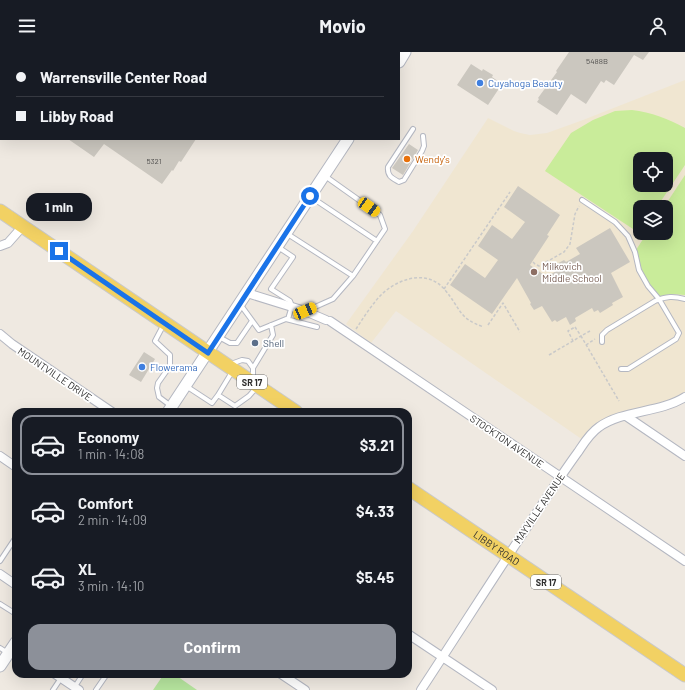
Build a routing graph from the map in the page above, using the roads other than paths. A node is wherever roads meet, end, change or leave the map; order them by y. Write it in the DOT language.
graph roads {
  1 [pos="412,129"];
  2 [pos="423,136"];
  3 [pos="347,140"];
  4 [pos="324,176"];
  5 [pos="310,196"];
  6 [pos="582,200"];
  7 [pos="0,211"];
  8 [pos="23,226"];
  9 [pos="286,233"];
  10 [pos="377,241"];
  11 [pos="0,246"];
  12 [pos="277,247"];
  13 [pos="353,276"];
  14 [pos="247,293"];
  15 [pos="659,299"];
  16 [pos="685,299"];
  17 [pos="240,303"];
  18 [pos="292,306"];
  19 [pos="305,311"];
  20 [pos="252,320"];
  21 [pos="288,320"];
  22 [pos="164,323"];
  23 [pos="271,325"];
  24 [pos="317,328"];
  25 [pos="0,334"];
  26 [pos="218,337"];
  27 [pos="602,342"];
  28 [pos="208,353"];
  29 [pos="230,368"];
  30 [pos="253,368"];
  31 [pos="622,369"];
  32 [pos="255,385"];
  33 [pos="186,386"];
  34 [pos="218,395"];
  35 [pos="685,397"];
  36 [pos="106,408"];
  37 [pos="169,408"];
  38 [pos="171,408"];
  39 [pos="290,408"];
  40 [pos="626,416"];
  41 [pos="0,456"];
  42 [pos="685,456"];
  43 [pos="12,464"];
  44 [pos="560,477"];
  45 [pos="412,491"];
  46 [pos="12,543"];
  47 [pos="507,555"];
  48 [pos="685,561"];
  49 [pos="0,562"];
  50 [pos="0,574"];
  51 [pos="12,582"];
  52 [pos="0,604"];
  53 [pos="12,612"];
  54 [pos="412,637"];
  55 [pos="11,647"];
  56 [pos="442,657"];
  57 [pos="0,666"];
  58 [pos="685,675"];
  59 [pos="57,678"];
  60 [pos="61,678"];
  61 [pos="81,678"];
  62 [pos="104,678"];
  63 [pos="287,678"];
  64 [pos="75,689"];
  65 [pos="53,690"];
  66 [pos="96,690"];
  67 [pos="305,690"];
  68 [pos="421,690"];
  69 [pos="492,690"];
  1 -- 2 [label="lane"];
  3 -- 4 [label="main road"];
  4 -- 5 [label="main road"];
  4 -- 10 [label="lane"];
  5 -- 9 [label="main road"];
  5 -- 10 [label="lane"];
  6 -- 15 [label="lane"];
  7 -- 8 [label="main road, SR 17"];
  8 -- 11 [label="street"];
  8 -- 22 [label="main road, SR 17"];
  9 -- 12 [label="main road"];
  9 -- 13 [label="lane"];
  10 -- 13 [label="lane"];
  12 -- 14 [label="main road"];
  12 -- 18 [label="lane"];
  13 -- 19 [label="lane"];
  14 -- 17 [label="main road"];
  14 -- 18 [label="street, STOCKTON AVENUE"];
  15 -- 16 [label="lane"];
  15 -- 27 [label="lane"];
  15 -- 31 [label="lane"];
  17 -- 20 [label="lane"];
  17 -- 26 [label="main road"];
  18 -- 19 [label="street, STOCKTON AVENUE"];
  18 -- 21 [label="lane"];
  19 -- 44 [label="street, STOCKTON AVENUE"];
  20 -- 23 [label="lane"];
  20 -- 26 [label="lane"];
  21 -- 23 [label="lane"];
  21 -- 24 [label="lane"];
  22 -- 28 [label="main road, SR 17"];
  22 -- 37 [label="lane"];
  23 -- 30 [label="lane"];
  25 -- 36 [label="street, MOUNTVILLE DRIVE"];
  26 -- 28 [label="main road"];
  28 -- 29 [label="main road, SR 17"];
  28 -- 33 [label="main road"];
  29 -- 30 [label="lane"];
  29 -- 32 [label="main road, SR 17"];
  29 -- 34 [label="lane"];
  30 -- 32 [label="lane"];
  32 -- 34 [label="lane"];
  32 -- 39 [label="main road, SR 17"];
  33 -- 34 [label="lane"];
  33 -- 38 [label="main road"];
  35 -- 40 [label="street, MAYVILLE AVENUE"];
  40 -- 42 [label="street"];
  40 -- 44 [label="street, MAYVILLE AVENUE"];
  41 -- 43 [label="street"];
  44 -- 47 [label="street, MAYVILLE AVENUE"];
  44 -- 48 [label="street, STOCKTON AVENUE"];
  45 -- 47 [label="main road, LIBBY ROAD / SR 17"];
  46 -- 49 [label="lane"];
  47 -- 56 [label="street, MAYVILLE AVENUE"];
  47 -- 58 [label="main road, LIBBY ROAD / SR 17"];
  50 -- 51 [label="street"];
  52 -- 53 [label="lane"];
  54 -- 56 [label="street"];
  55 -- 57 [label="main road"];
  56 -- 68 [label="street, MAYVILLE AVENUE"];
  56 -- 69 [label="street"];
  59 -- 65 [label="lane"];
  60 -- 64 [label="street"];
  61 -- 64 [label="lane"];
  62 -- 66 [label="lane"];
  63 -- 67 [label="street"];
}
